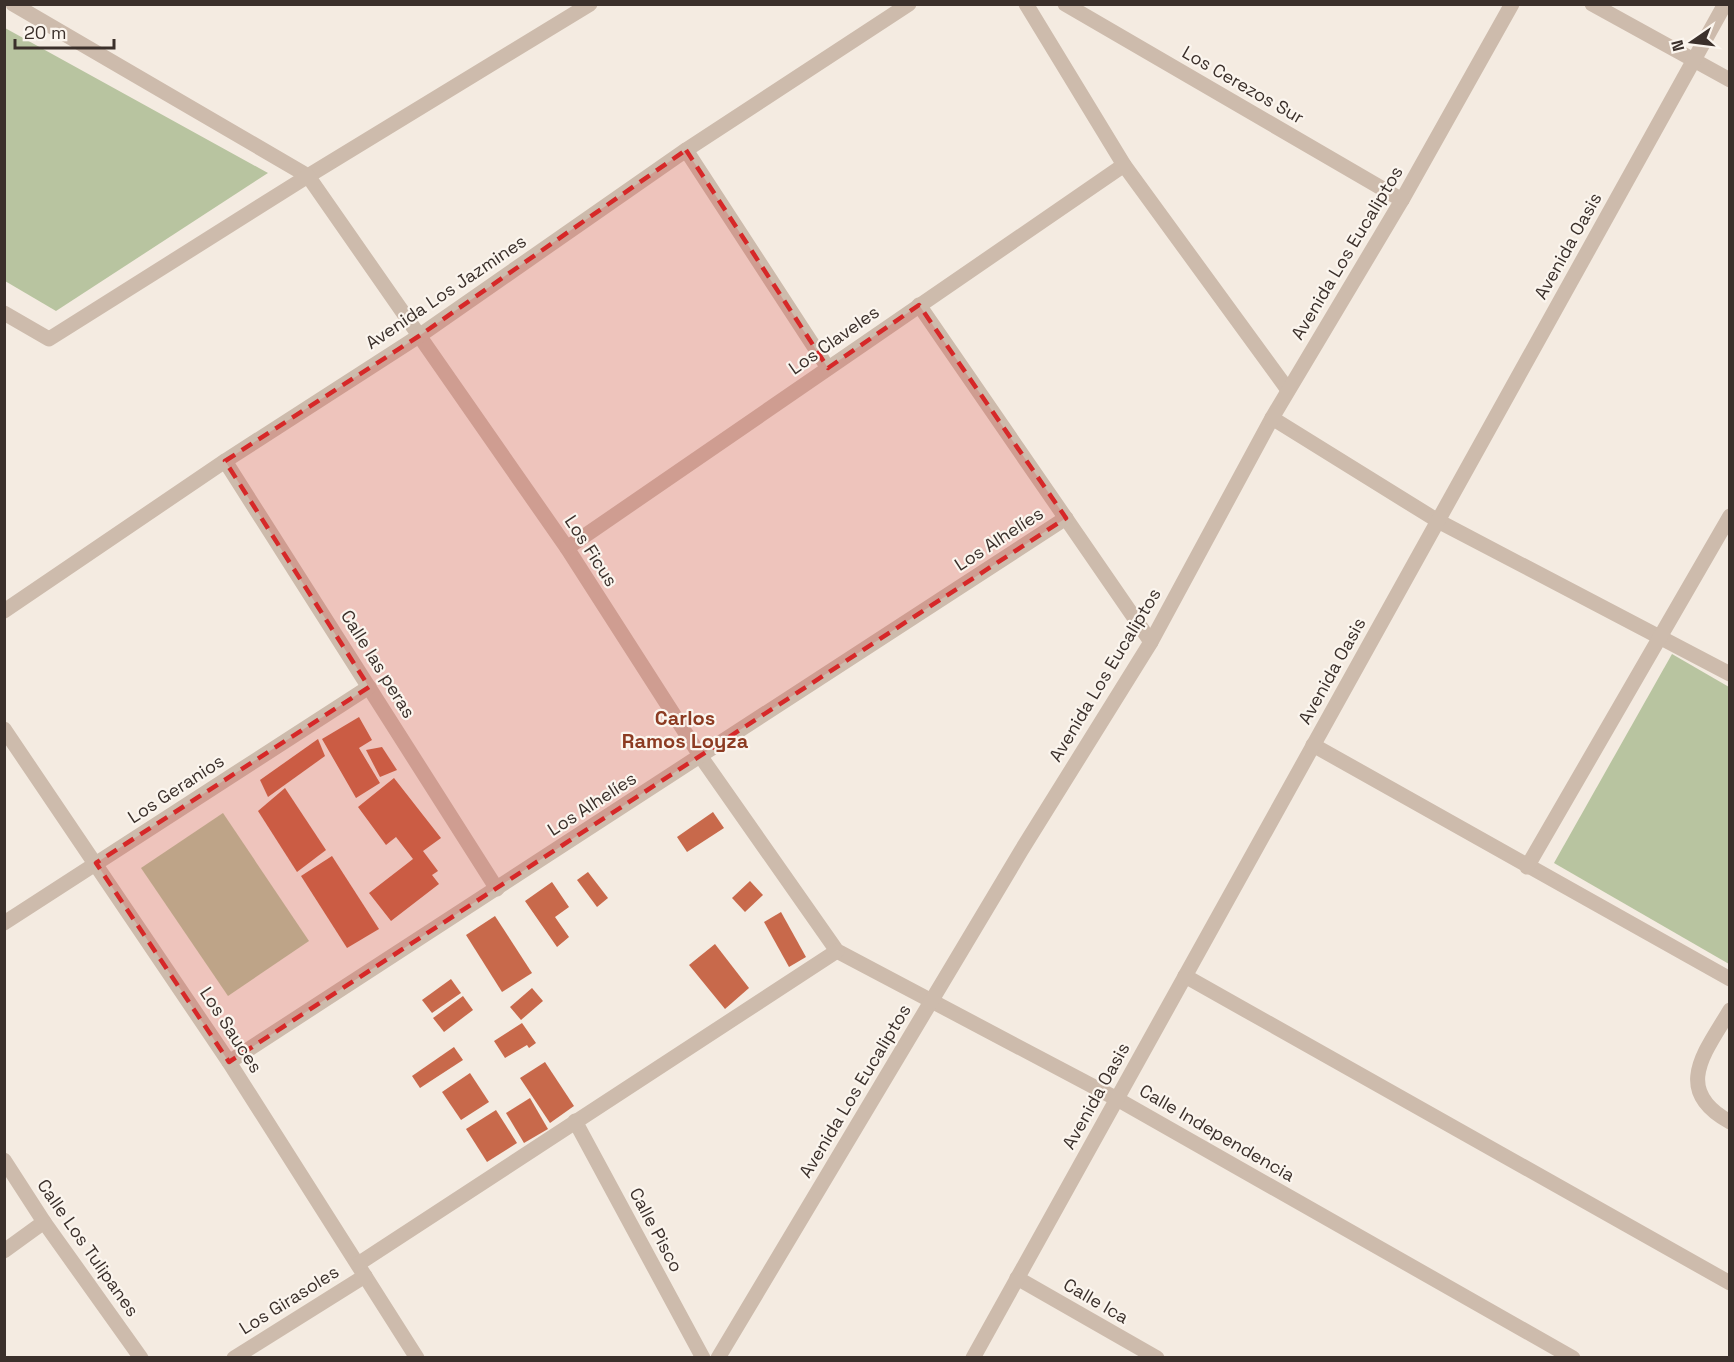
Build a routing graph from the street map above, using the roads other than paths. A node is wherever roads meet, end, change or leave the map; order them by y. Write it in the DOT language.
graph roads {
  1 [pos="13,4"];
  2 [pos="590,4"];
  3 [pos="909,4"];
  4 [pos="1026,4"];
  5 [pos="1065,4"];
  6 [pos="1512,4"];
  7 [pos="1592,4"];
  8 [pos="1727,5"];
  9 [pos="1693,60"];
  10 [pos="1730,80"];
  11 [pos="686,150"];
  12 [pos="1124,165"];
  13 [pos="308,176"];
  14 [pos="1402,200"];
  15 [pos="919,305"];
  16 [pos="4,313"];
  17 [pos="419,336"];
  18 [pos="828,368"];
  19 [pos="1288,390"];
  20 [pos="1272,418"];
  21 [pos="225,461"];
  22 [pos="1730,516"];
  23 [pos="1066,518"];
  24 [pos="1438,521"];
  25 [pos="567,548"];
  26 [pos="4,611"];
  27 [pos="1659,634"];
  28 [pos="1151,642"];
  29 [pos="1730,674"];
  30 [pos="369,687"];
  31 [pos="4,729"];
  32 [pos="1313,745"];
  33 [pos="701,757"];
  34 [pos="96,864"];
  35 [pos="1527,867"];
  36 [pos="497,889"];
  37 [pos="4,923"];
  38 [pos="837,951"];
  39 [pos="1185,976"];
  40 [pos="1730,979"];
  41 [pos="930,1002"];
  42 [pos="1730,1010"];
  43 [pos="229,1062"];
  44 [pos="1117,1099"];
  45 [pos="575,1121"];
  46 [pos="1730,1122"];
  47 [pos="4,1160"];
  48 [pos="44,1222"];
  49 [pos="4,1251"];
  50 [pos="361,1270"];
  51 [pos="1017,1278"];
  52 [pos="1730,1283"];
  53 [pos="141,1358"];
  54 [pos="234,1358"];
  55 [pos="417,1358"];
  56 [pos="703,1358"];
  57 [pos="718,1358"];
  58 [pos="973,1358"];
  59 [pos="1156,1358"];
  60 [pos="1573,1358"];
  1 -- 13 [label="street"];
  2 -- 13 [label="street"];
  3 -- 11 [label="street, Avenida Los Jazmines"];
  4 -- 12 [label="street"];
  5 -- 14 [label="street, Los Cerezos Sur"];
  6 -- 14 [label="street, Avenida Los Eucaliptos"];
  7 -- 9 [label="street"];
  8 -- 9 [label="street, Avenida Oasis"];
  9 -- 10 [label="street"];
  9 -- 24 [label="street, Avenida Oasis"];
  11 -- 17 [label="street, Avenida Los Jazmines"];
  11 -- 18 [label="street"];
  12 -- 15 [label="street, Los Claveles"];
  12 -- 19 [label="street"];
  13 -- 16 [label="street"];
  13 -- 17 [label="street, Los Ficus"];
  14 -- 19 [label="street, Avenida Los Eucaliptos"];
  15 -- 18 [label="street, Los Claveles"];
  15 -- 23 [label="street"];
  17 -- 21 [label="street, Avenida Los Jazmines"];
  17 -- 25 [label="street, Los Ficus"];
  18 -- 25 [label="street, Los Claveles"];
  19 -- 20 [label="street, Avenida Los Eucaliptos"];
  20 -- 24 [label="street"];
  20 -- 28 [label="street, Avenida Los Eucaliptos"];
  21 -- 26 [label="street, Avenida Los Jazmines"];
  21 -- 30 [label="street, Calle las peras"];
  22 -- 27 [label="street"];
  23 -- 28 [label="street"];
  23 -- 33 [label="street, Los Alhelíes"];
  24 -- 27 [label="street"];
  24 -- 32 [label="street, Avenida Oasis"];
  25 -- 33 [label="street, Los Ficus"];
  27 -- 29 [label="street"];
  27 -- 35 [label="street"];
  28 -- 41 [label="street, Avenida Los Eucaliptos"];
  30 -- 34 [label="street, Los Geranios"];
  30 -- 36 [label="street, Calle las peras"];
  31 -- 34 [label="street, Los Sauces"];
  32 -- 35 [label="street"];
  32 -- 39 [label="street, Avenida Oasis"];
  33 -- 36 [label="street, Los Alhelíes"];
  33 -- 38 [label="street, Los Ficus"];
  34 -- 37 [label="street, Los Geranios"];
  34 -- 43 [label="street, Los Sauces"];
  35 -- 40 [label="street"];
  36 -- 43 [label="street, Los Alhelíes"];
  38 -- 41 [label="street, Calle Independencia"];
  38 -- 45 [label="street, Los Girasoles"];
  39 -- 44 [label="street, Avenida Oasis"];
  39 -- 52 [label="street"];
  41 -- 44 [label="street, Calle Independencia"];
  41 -- 57 [label="street, Avenida Los Eucaliptos"];
  42 -- 46 [label="street"];
  43 -- 50 [label="street, Los Sauces"];
  44 -- 51 [label="street, Avenida Oasis"];
  44 -- 60 [label="street, Calle Independencia"];
  45 -- 50 [label="street, Los Girasoles"];
  45 -- 56 [label="street, Calle Pisco"];
  47 -- 48 [label="street, Calle Los Tulipanes"];
  48 -- 49 [label="street"];
  48 -- 53 [label="street, Calle Los Tulipanes"];
  50 -- 54 [label="street, Los Girasoles"];
  50 -- 55 [label="street, Los Sauces"];
  51 -- 58 [label="street, Avenida Oasis"];
  51 -- 59 [label="street, Calle Ica"];
}
